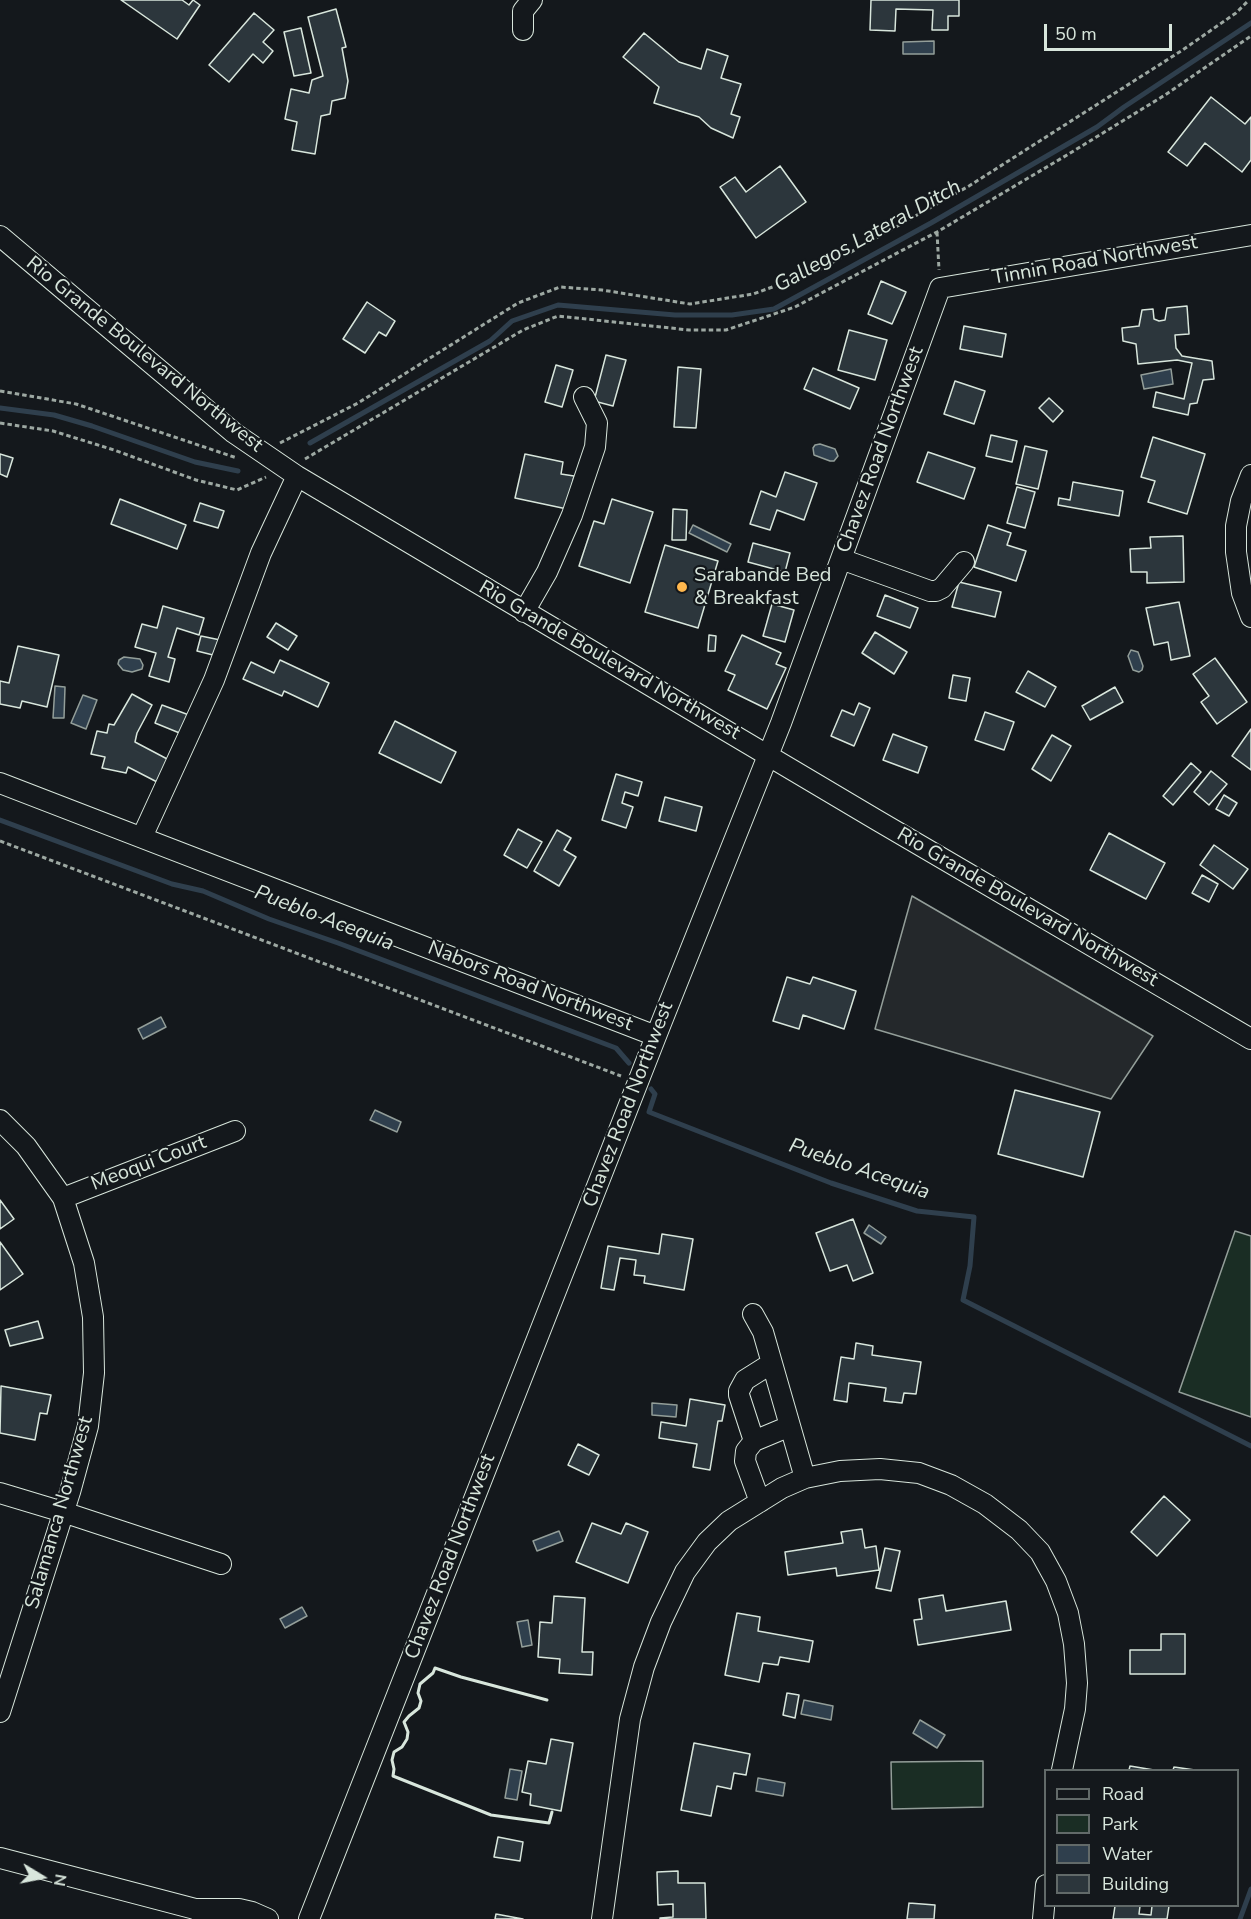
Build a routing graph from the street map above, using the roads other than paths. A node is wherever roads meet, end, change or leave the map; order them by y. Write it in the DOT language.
graph roads {
  1 [pos="532,0"];
  2 [pos="523,30"];
  3 [pos="1251,235"];
  4 [pos="0,236"];
  5 [pos="940,288"];
  6 [pos="584,397"];
  7 [pos="290,472"];
  8 [pos="1251,475"];
  9 [pos="841,559"];
  10 [pos="964,562"];
  11 [pos="524,612"];
  12 [pos="1251,617"];
  13 [pos="768,754"];
  14 [pos="0,783"];
  15 [pos="142,837"];
  16 [pos="656,1036"];
  17 [pos="1251,1039"];
  18 [pos="0,1120"];
  19 [pos="235,1131"];
  20 [pos="63,1198"];
  21 [pos="753,1314"];
  22 [pos="772,1363"];
  23 [pos="790,1426"];
  24 [pos="754,1441"];
  25 [pos="805,1478"];
  26 [pos="0,1493"];
  27 [pos="760,1502"];
  28 [pos="63,1512"];
  29 [pos="221,1564"];
  30 [pos="0,1712"];
  31 [pos="1062,1769"];
  32 [pos="0,1858"];
  33 [pos="203,1914"];
  34 [pos="268,1919"];
  35 [pos="309,1919"];
  36 [pos="602,1919"];
  1 -- 2 [label="street"];
  3 -- 5 [label="street, Tinnin Road Northwest"];
  4 -- 7 [label="street, Rio Grande Boulevard Northwest"];
  5 -- 9 [label="street, Chavez Road Northwest"];
  6 -- 11 [label="street"];
  7 -- 11 [label="street, Rio Grande Boulevard Northwest"];
  7 -- 15 [label="street"];
  8 -- 12 [label="street"];
  9 -- 10 [label="street"];
  9 -- 13 [label="street, Chavez Road Northwest"];
  11 -- 13 [label="street, Rio Grande Boulevard Northwest"];
  13 -- 16 [label="street, Chavez Road Northwest"];
  13 -- 17 [label="street, Rio Grande Boulevard Northwest"];
  14 -- 15 [label="street, Nabors Road Northwest"];
  15 -- 16 [label="street, Nabors Road Northwest"];
  16 -- 35 [label="street, Chavez Road Northwest"];
  18 -- 20 [label="street, Salamanca Northwest"];
  19 -- 20 [label="street, Meoqui Court"];
  20 -- 28 [label="street, Salamanca Northwest"];
  21 -- 22 [label="street"];
  22 -- 23 [label="street"];
  22 -- 24 [label="street"];
  23 -- 24 [label="street"];
  23 -- 25 [label="street"];
  24 -- 27 [label="street"];
  25 -- 27 [label="street"];
  25 -- 31 [label="street"];
  26 -- 28 [label="street"];
  27 -- 36 [label="street"];
  28 -- 29 [label="street"];
  28 -- 30 [label="street, Salamanca Northwest"];
  32 -- 33 [label="street"];
  33 -- 34 [label="street"];
}
